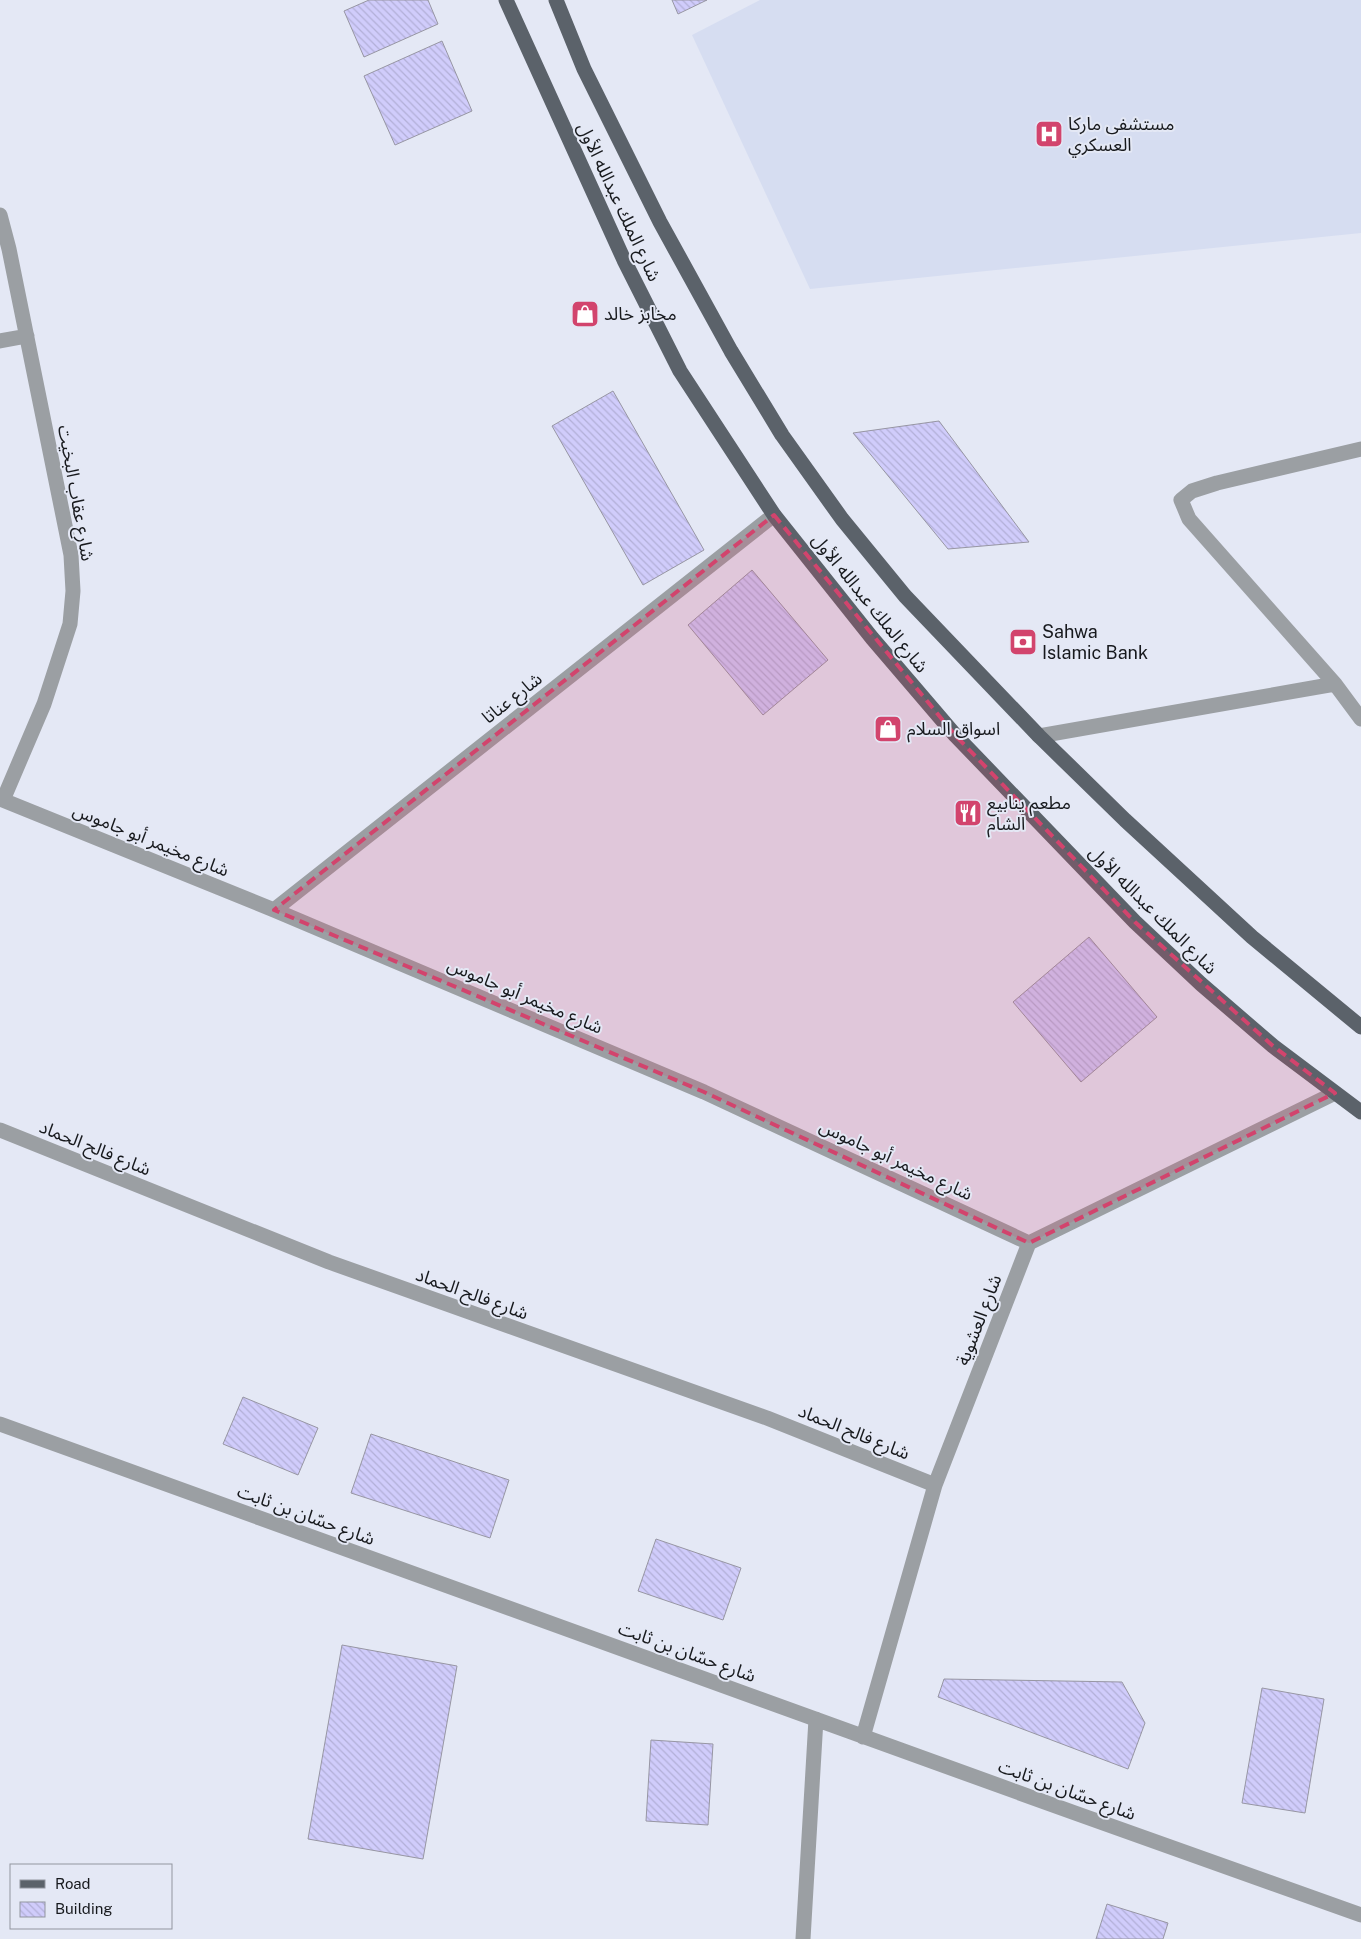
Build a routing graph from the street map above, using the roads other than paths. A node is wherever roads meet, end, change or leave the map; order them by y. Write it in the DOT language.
graph roads {
  1 [pos="506,0"];
  2 [pos="556,0"];
  3 [pos="0,215"];
  4 [pos="27,336"];
  5 [pos="0,341"];
  6 [pos="1361,449"];
  7 [pos="774,515"];
  8 [pos="1335,684"];
  9 [pos="1361,719"];
  10 [pos="1039,736"];
  11 [pos="1,800"];
  12 [pos="274,910"];
  13 [pos="1361,1027"];
  14 [pos="1335,1093"];
  15 [pos="1361,1112"];
  16 [pos="0,1130"];
  17 [pos="1029,1243"];
  18 [pos="0,1424"];
  19 [pos="935,1484"];
  20 [pos="816,1719"];
  21 [pos="863,1737"];
  22 [pos="1361,1915"];
  23 [pos="803,1939"];
  1 -- 7 [label="main road, شارع الملك عبدالله الأول"];
  2 -- 10 [label="main road, شارع الملك عبدالله الأول"];
  3 -- 4 [label="street, شارع عقاب البخيت"];
  4 -- 5 [label="street"];
  4 -- 11 [label="street, شارع عقاب البخيت"];
  6 -- 8 [label="street"];
  7 -- 12 [label="street, شارع عناتا"];
  7 -- 14 [label="main road, شارع الملك عبدالله الأول"];
  8 -- 9 [label="street"];
  8 -- 10 [label="street"];
  10 -- 13 [label="main road, شارع الملك عبدالله الأول"];
  11 -- 12 [label="street, شارع مخيمر أبو جاموس"];
  12 -- 17 [label="street, شارع مخيمر أبو جاموس"];
  14 -- 15 [label="main road, شارع الملك عبدالله الأول"];
  14 -- 17 [label="street"];
  16 -- 19 [label="street, شارع فالح الحماد"];
  17 -- 19 [label="street, شارع العشوية"];
  18 -- 20 [label="street, شارع حسّان بن ثابت"];
  19 -- 21 [label="street, شارع العشوية"];
  20 -- 21 [label="street, شارع حسّان بن ثابت"];
  20 -- 23 [label="street"];
  21 -- 22 [label="street, شارع حسّان بن ثابت"];
}
